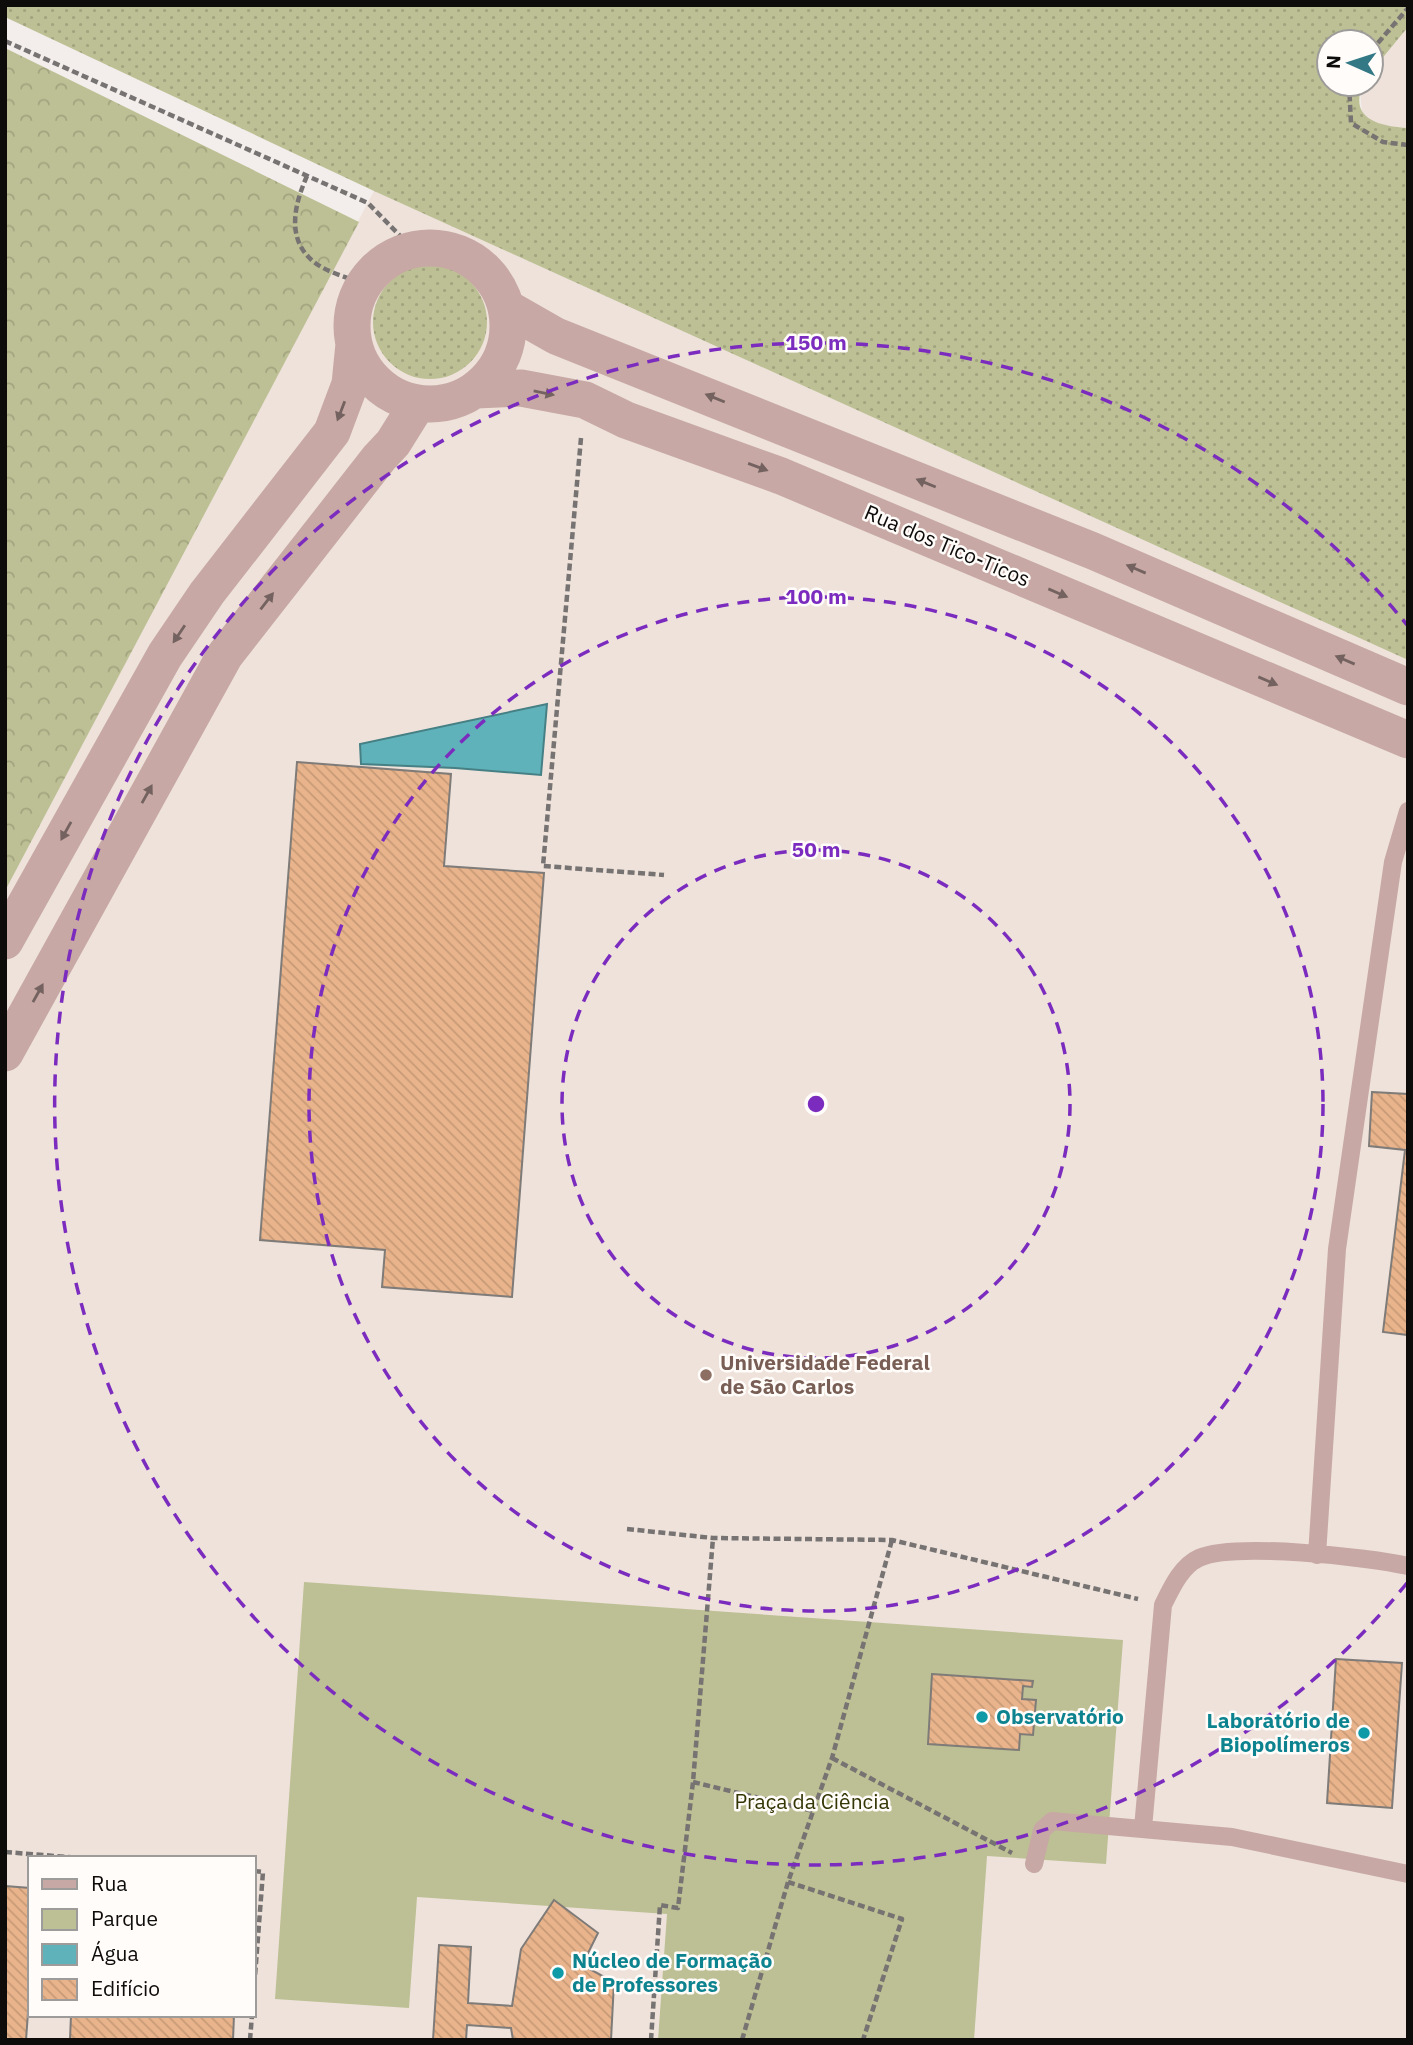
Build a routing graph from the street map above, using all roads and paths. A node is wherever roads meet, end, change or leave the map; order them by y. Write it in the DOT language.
graph roads {
  1 [pos="1408,8"];
  2 [pos="1385,35"];
  3 [pos="5,41"];
  4 [pos="1350,98"];
  5 [pos="1408,145"];
  6 [pos="307,176"];
  7 [pos="412,249"];
  8 [pos="364,284"];
  9 [pos="507,308"];
  10 [pos="354,344"];
  11 [pos="476,390"];
  12 [pos="585,400"];
  13 [pos="418,404"];
  14 [pos="1408,687"];
  15 [pos="1408,740"];
  16 [pos="1408,811"];
  17 [pos="664,875"];
  18 [pos="5,941"];
  19 [pos="5,1053"];
  20 [pos="627,1529"];
  21 [pos="713,1538"];
  22 [pos="892,1540"];
  23 [pos="1317,1555"];
  24 [pos="1408,1555"];
  25 [pos="1381,1560"];
  26 [pos="1408,1566"];
  27 [pos="1163,1605"];
  28 [pos="832,1758"];
  29 [pos="693,1782"];
  30 [pos="813,1811"];
  31 [pos="1143,1828"];
  32 [pos="5,1852"];
  33 [pos="55,1856"];
  34 [pos="1034,1864"];
  35 [pos="256,1871"];
  36 [pos="1408,1874"];
  37 [pos="788,1882"];
  38 [pos="256,1963"];
  39 [pos="252,2017"];
  40 [pos="250,2040"];
  41 [pos="651,2040"];
  42 [pos="742,2040"];
  43 [pos="863,2040"];
  1 -- 2 [label="path"];
  3 -- 6 [label="path"];
  4 -- 5 [label="path"];
  6 -- 7 [label="path"];
  6 -- 8 [label="path"];
  7 -- 8 [label="street"];
  7 -- 9 [label="street"];
  8 -- 10 [label="street"];
  9 -- 11 [label="street"];
  14 -- 9 [label="street, one-way"];
  10 -- 13 [label="street"];
  10 -- 18 [label="street, one-way"];
  11 -- 12 [label="street, Rua dos Tico-Ticos, one-way"];
  11 -- 13 [label="street"];
  12 -- 15 [label="street, Rua dos Tico-Ticos, one-way"];
  12 -- 17 [label="path"];
  19 -- 13 [label="street, one-way"];
  16 -- 23 [label="lane"];
  20 -- 21 [label="path"];
  21 -- 22 [label="path"];
  21 -- 29 [label="path"];
  22 -- 27 [label="path"];
  22 -- 28 [label="path"];
  23 -- 25 [label="lane"];
  23 -- 27 [label="lane"];
  24 -- 25 [label="lane"];
  25 -- 26 [label="lane"];
  27 -- 31 [label="lane"];
  28 -- 30 [label="path"];
  28 -- 34 [label="path"];
  29 -- 30 [label="path"];
  29 -- 41 [label="path"];
  30 -- 37 [label="path"];
  31 -- 34 [label="lane"];
  31 -- 36 [label="lane"];
  32 -- 33 [label="path"];
  35 -- 38 [label="path"];
  37 -- 42 [label="path"];
  37 -- 43 [label="path"];
  39 -- 40 [label="path"];
}
